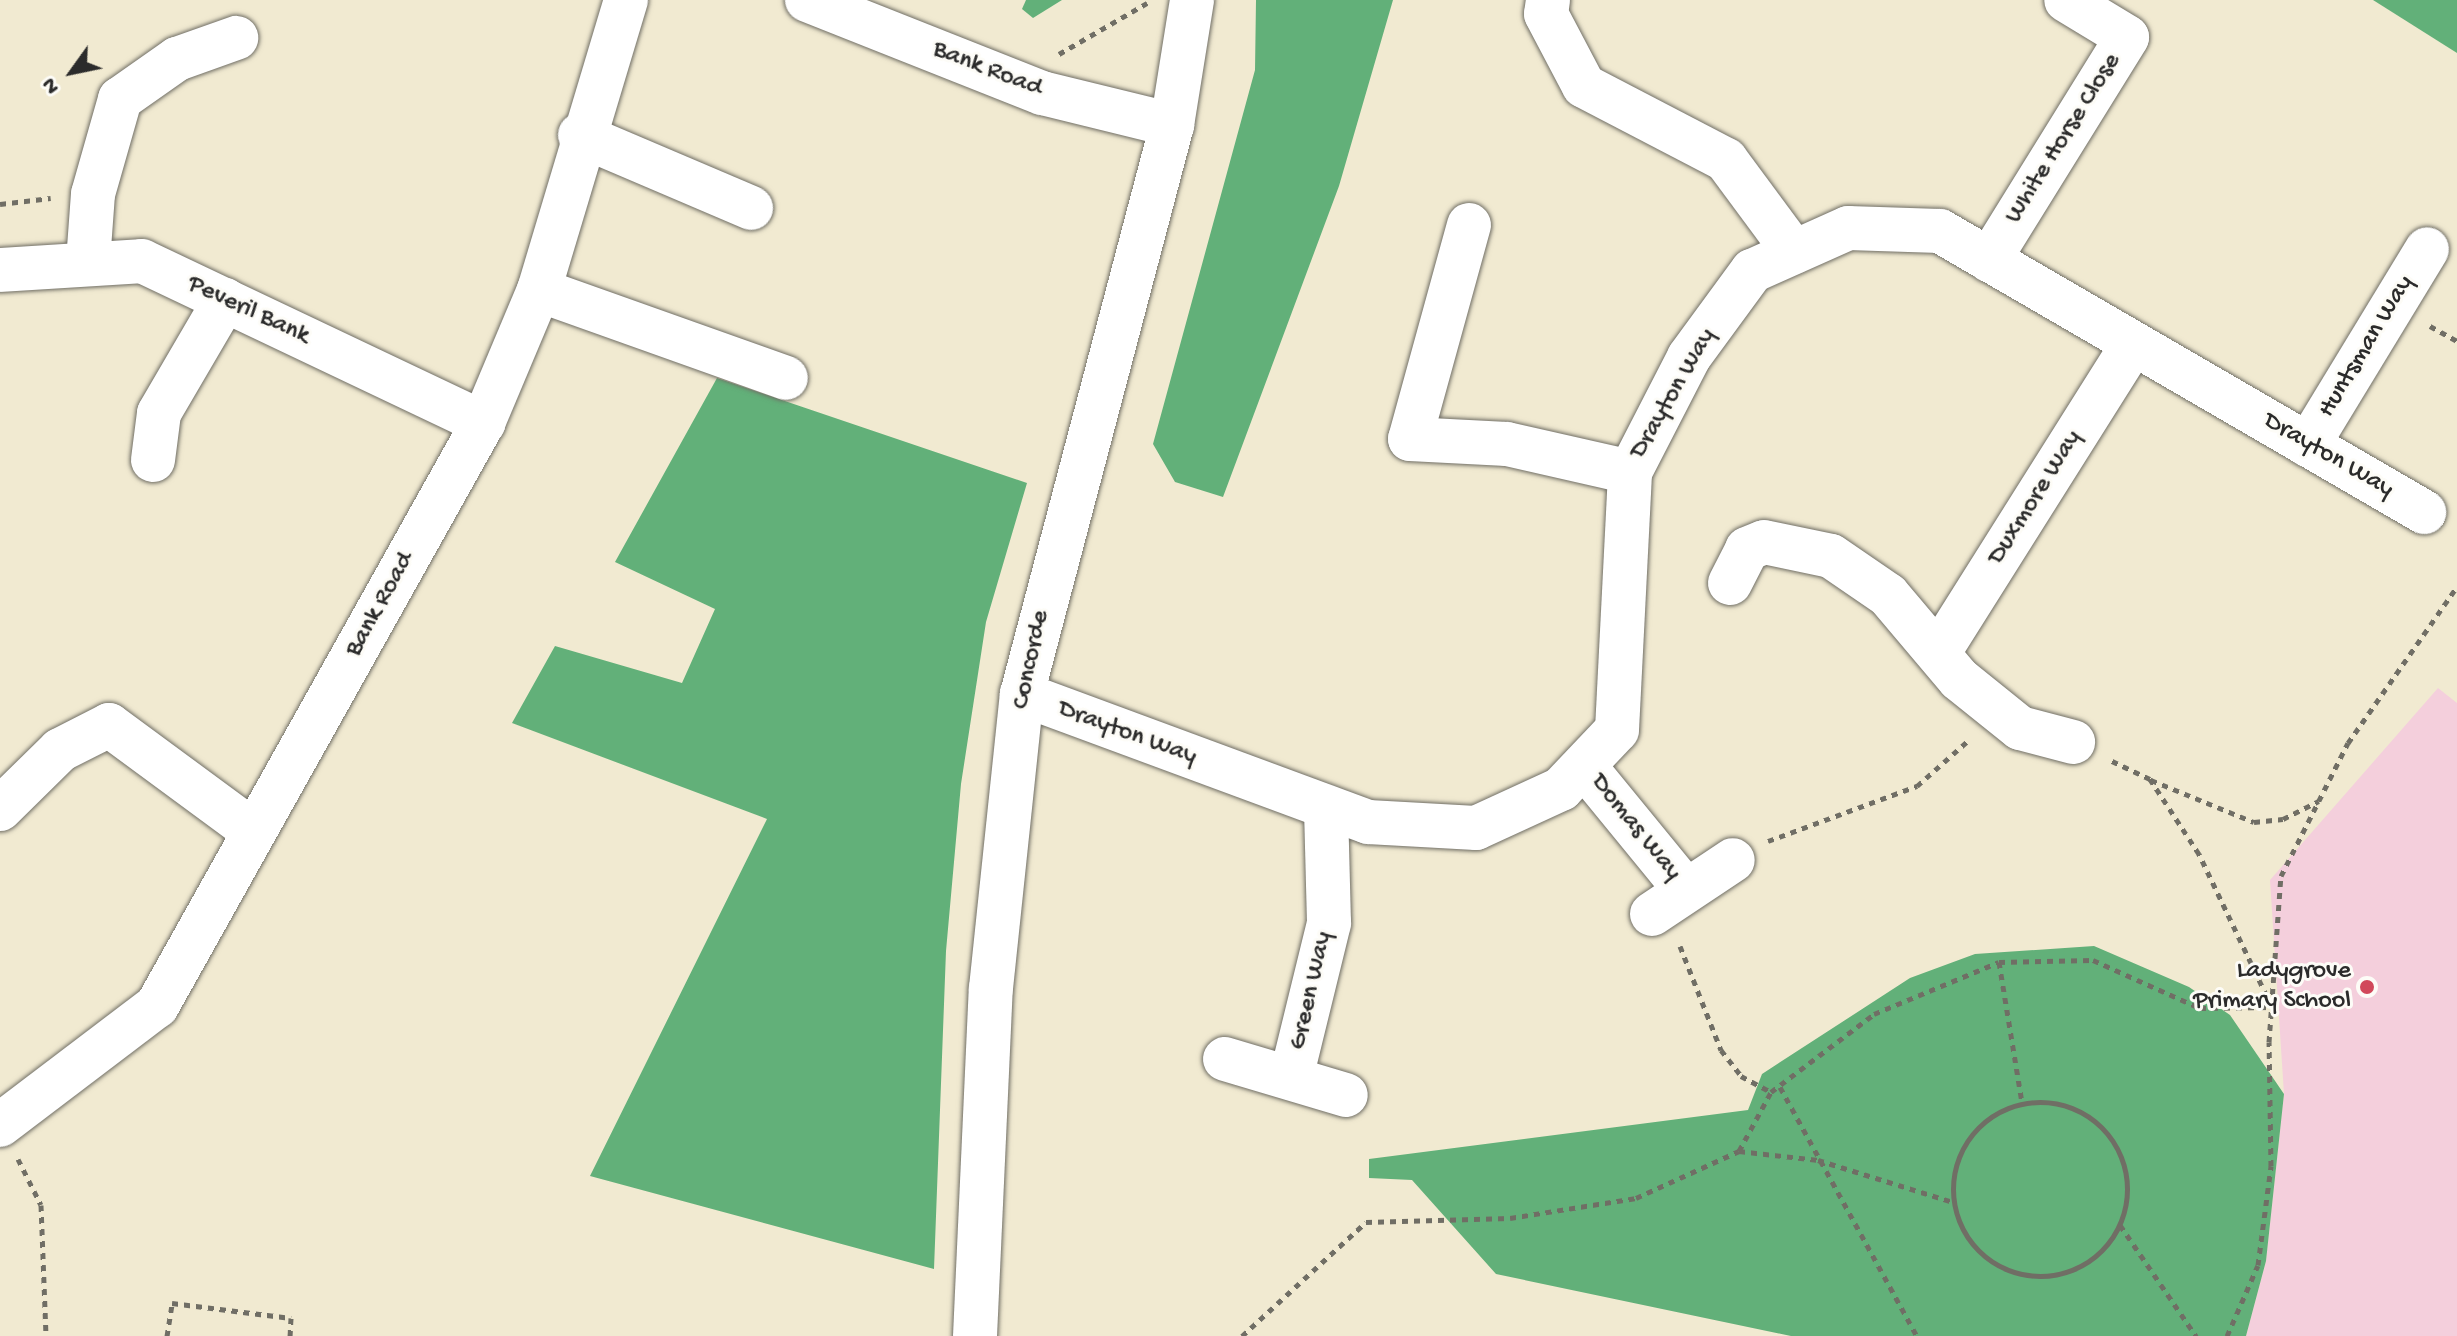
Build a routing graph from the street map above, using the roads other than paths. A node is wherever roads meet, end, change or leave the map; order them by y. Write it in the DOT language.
graph roads {
  1 [pos="626,0"];
  2 [pos="807,0"];
  3 [pos="1192,0"];
  4 [pos="1548,0"];
  5 [pos="2066,0"];
  6 [pos="236,38"];
  7 [pos="1172,125"];
  8 [pos="580,135"];
  9 [pos="751,208"];
  10 [pos="1469,225"];
  11 [pos="2427,249"];
  12 [pos="1794,252"];
  13 [pos="1989,260"];
  14 [pos="88,262"];
  15 [pos="0,270"];
  16 [pos="539,290"];
  17 [pos="225,300"];
  18 [pos="2133,344"];
  19 [pos="786,378"];
  20 [pos="483,423"];
  21 [pos="2308,445"];
  22 [pos="153,460"];
  23 [pos="1630,472"];
  24 [pos="2424,512"];
  25 [pos="1730,583"];
  26 [pos="1939,652"];
  27 [pos="1022,694"];
  28 [pos="2073,742"];
  29 [pos="1585,767"];
  30 [pos="1326,807"];
  31 [pos="0,809"];
  32 [pos="254,832"];
  33 [pos="1733,860"];
  34 [pos="1225,1059"];
  35 [pos="1291,1078"];
  36 [pos="1346,1095"];
  37 [pos="6,1123"];
  38 [pos="975,1336"];
  1 -- 8 [label="street, Bank Road"];
  2 -- 7 [label="street, Bank Road"];
  3 -- 7 [label="street, Concorde"];
  4 -- 12 [label="street"];
  5 -- 13 [label="street, White Horse Close"];
  6 -- 14 [label="street"];
  7 -- 27 [label="street, Concorde"];
  8 -- 9 [label="street"];
  8 -- 16 [label="street, Bank Road"];
  10 -- 23 [label="street"];
  11 -- 21 [label="street, Huntsman Way"];
  12 -- 13 [label="street, Drayton Way"];
  12 -- 23 [label="street, Drayton Way"];
  13 -- 18 [label="street, Drayton Way"];
  14 -- 15 [label="street, Peveril Bank"];
  14 -- 17 [label="street, Peveril Bank"];
  16 -- 19 [label="street"];
  16 -- 20 [label="street, Bank Road"];
  17 -- 20 [label="street, Peveril Bank"];
  17 -- 22 [label="street"];
  18 -- 21 [label="street, Drayton Way"];
  18 -- 26 [label="street, Duxmore Way"];
  20 -- 32 [label="street, Bank Road"];
  21 -- 24 [label="street, Drayton Way"];
  23 -- 29 [label="street, Drayton Way"];
  25 -- 26 [label="street"];
  26 -- 28 [label="street"];
  27 -- 30 [label="street, Drayton Way"];
  27 -- 38 [label="street, Concorde"];
  29 -- 30 [label="street, Drayton Way"];
  29 -- 33 [label="street, Domas Way"];
  30 -- 35 [label="street, Green Way"];
  31 -- 32 [label="street"];
  32 -- 37 [label="street, Bank Road"];
  34 -- 35 [label="street"];
  35 -- 36 [label="street"];
}
